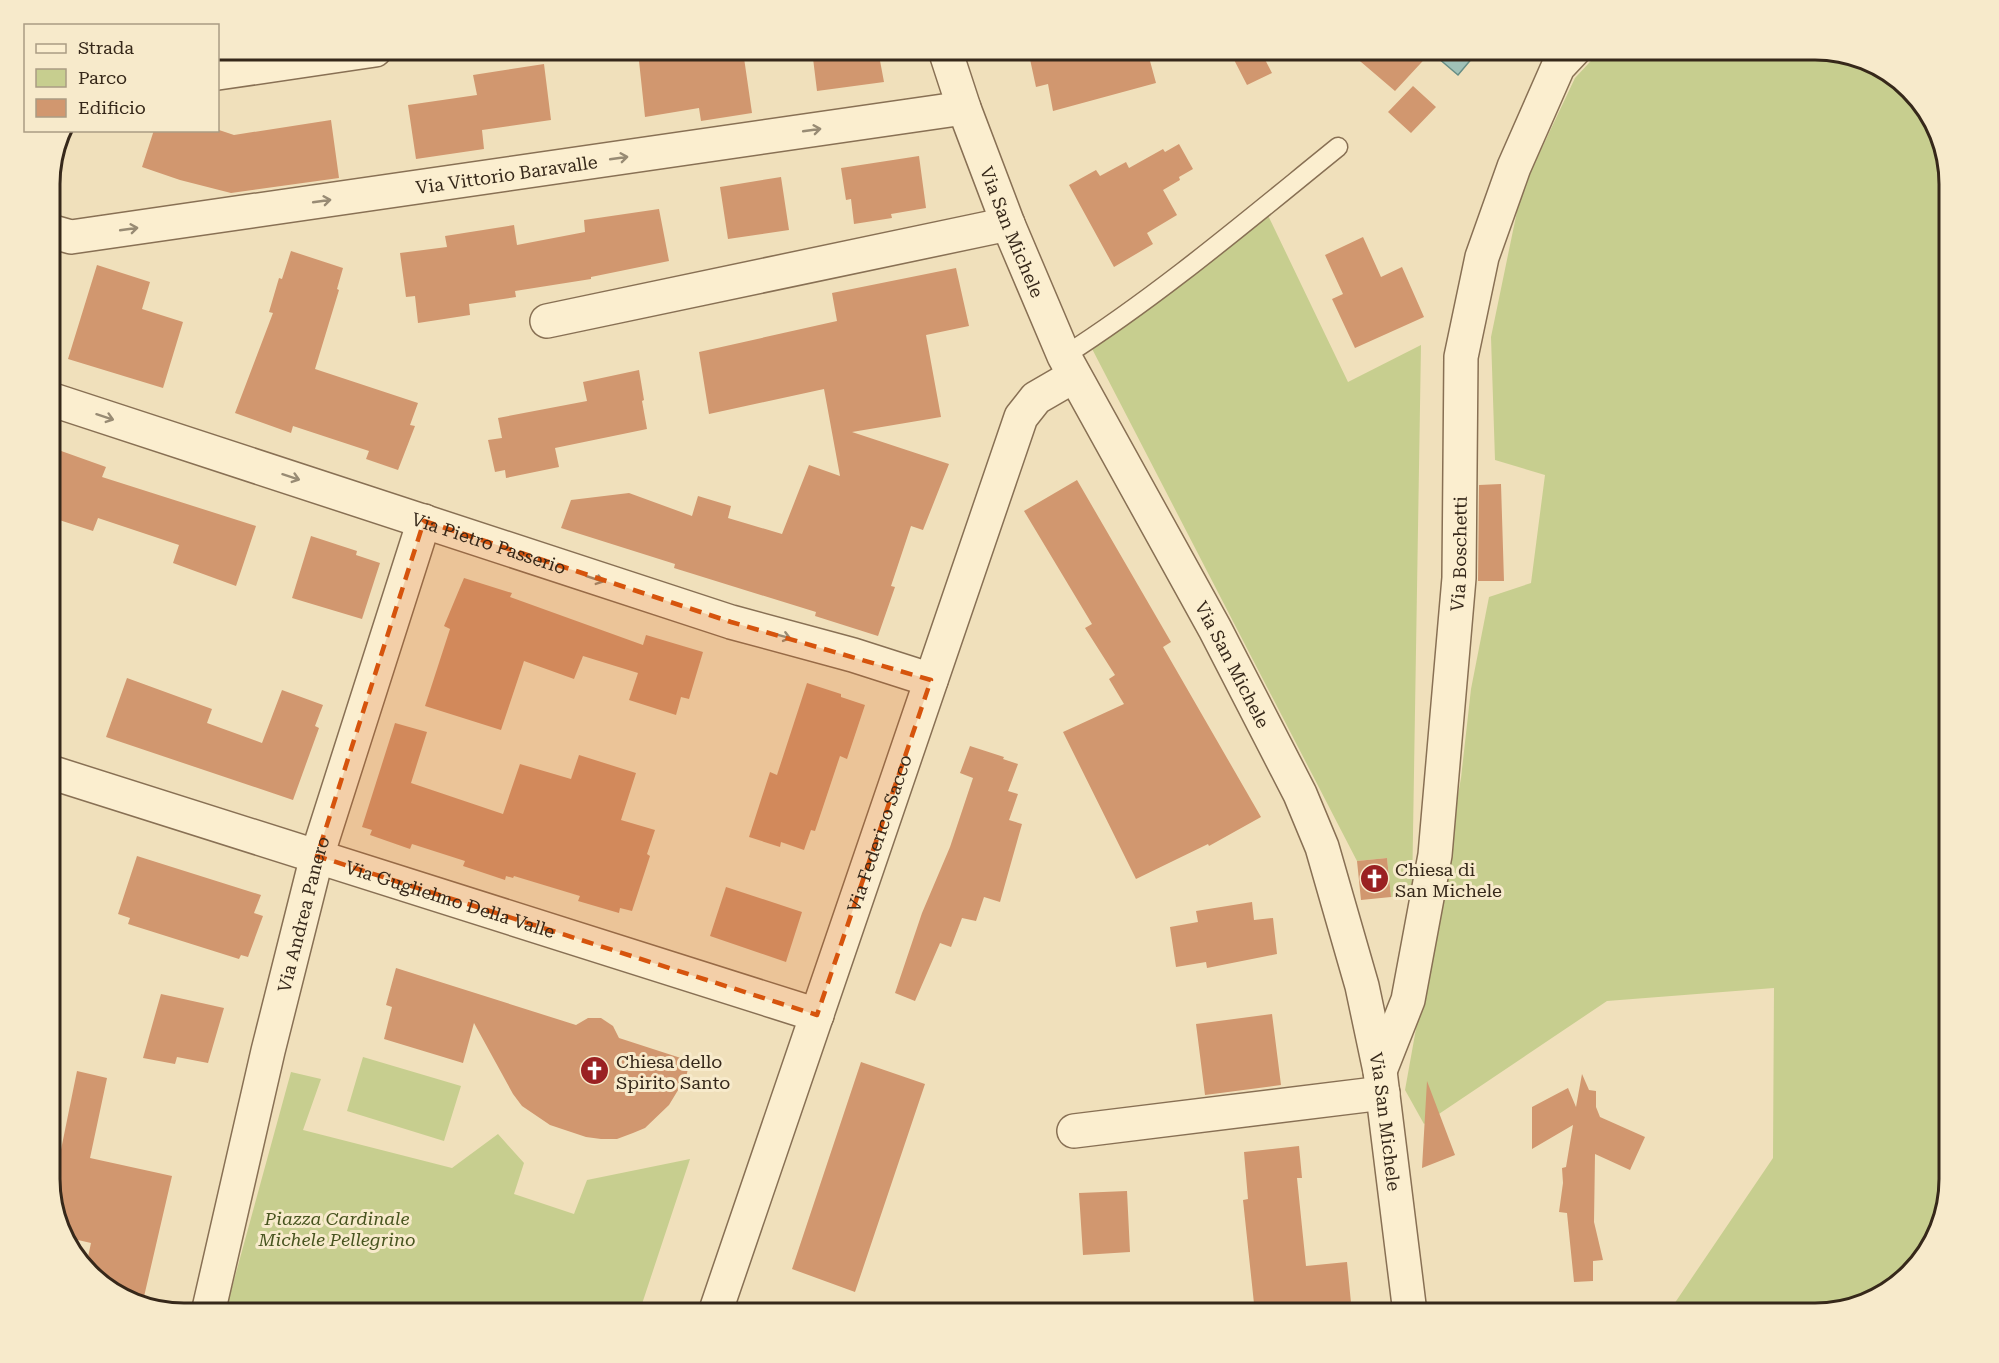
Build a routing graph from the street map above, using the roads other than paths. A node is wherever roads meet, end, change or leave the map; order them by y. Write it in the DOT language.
graph roads {
  1 [pos="307,60"];
  2 [pos="948,60"];
  3 [pos="1565,60"];
  4 [pos="219,73"];
  5 [pos="964,108"];
  6 [pos="1338,147"];
  7 [pos="1008,224"];
  8 [pos="61,234"];
  9 [pos="547,321"];
  10 [pos="1069,366"];
  11 [pos="60,402"];
  12 [pos="424,522"];
  13 [pos="931,680"];
  14 [pos="60,775"];
  15 [pos="317,856"];
  16 [pos="817,1015"];
  17 [pos="1382,1082"];
  18 [pos="1074,1131"];
  19 [pos="210,1303"];
  20 [pos="718,1303"];
  21 [pos="1409,1303"];
  1 -- 4 [label="street"];
  2 -- 5 [label="street, Via San Michele"];
  3 -- 17 [label="street, Via Boschetti"];
  5 -- 7 [label="street, Via San Michele"];
  8 -- 5 [label="street, Via Vittorio Baravalle, one-way"];
  6 -- 10 [label="lane"];
  7 -- 9 [label="street"];
  7 -- 10 [label="street, Via San Michele"];
  10 -- 13 [label="street, Via Federico Sacco"];
  10 -- 17 [label="street, Via San Michele"];
  11 -- 12 [label="street, Via Pietro Passerio, one-way"];
  12 -- 13 [label="street, Via Pietro Passerio, one-way"];
  12 -- 15 [label="street, Via Andrea Panero"];
  13 -- 16 [label="street, Via Federico Sacco"];
  14 -- 15 [label="street, Via Guglielmo Della Valle"];
  15 -- 16 [label="street, Via Guglielmo Della Valle"];
  15 -- 19 [label="street, Via Andrea Panero"];
  16 -- 20 [label="street, Via Federico Sacco"];
  17 -- 18 [label="street"];
  17 -- 21 [label="street, Via San Michele"];
}
